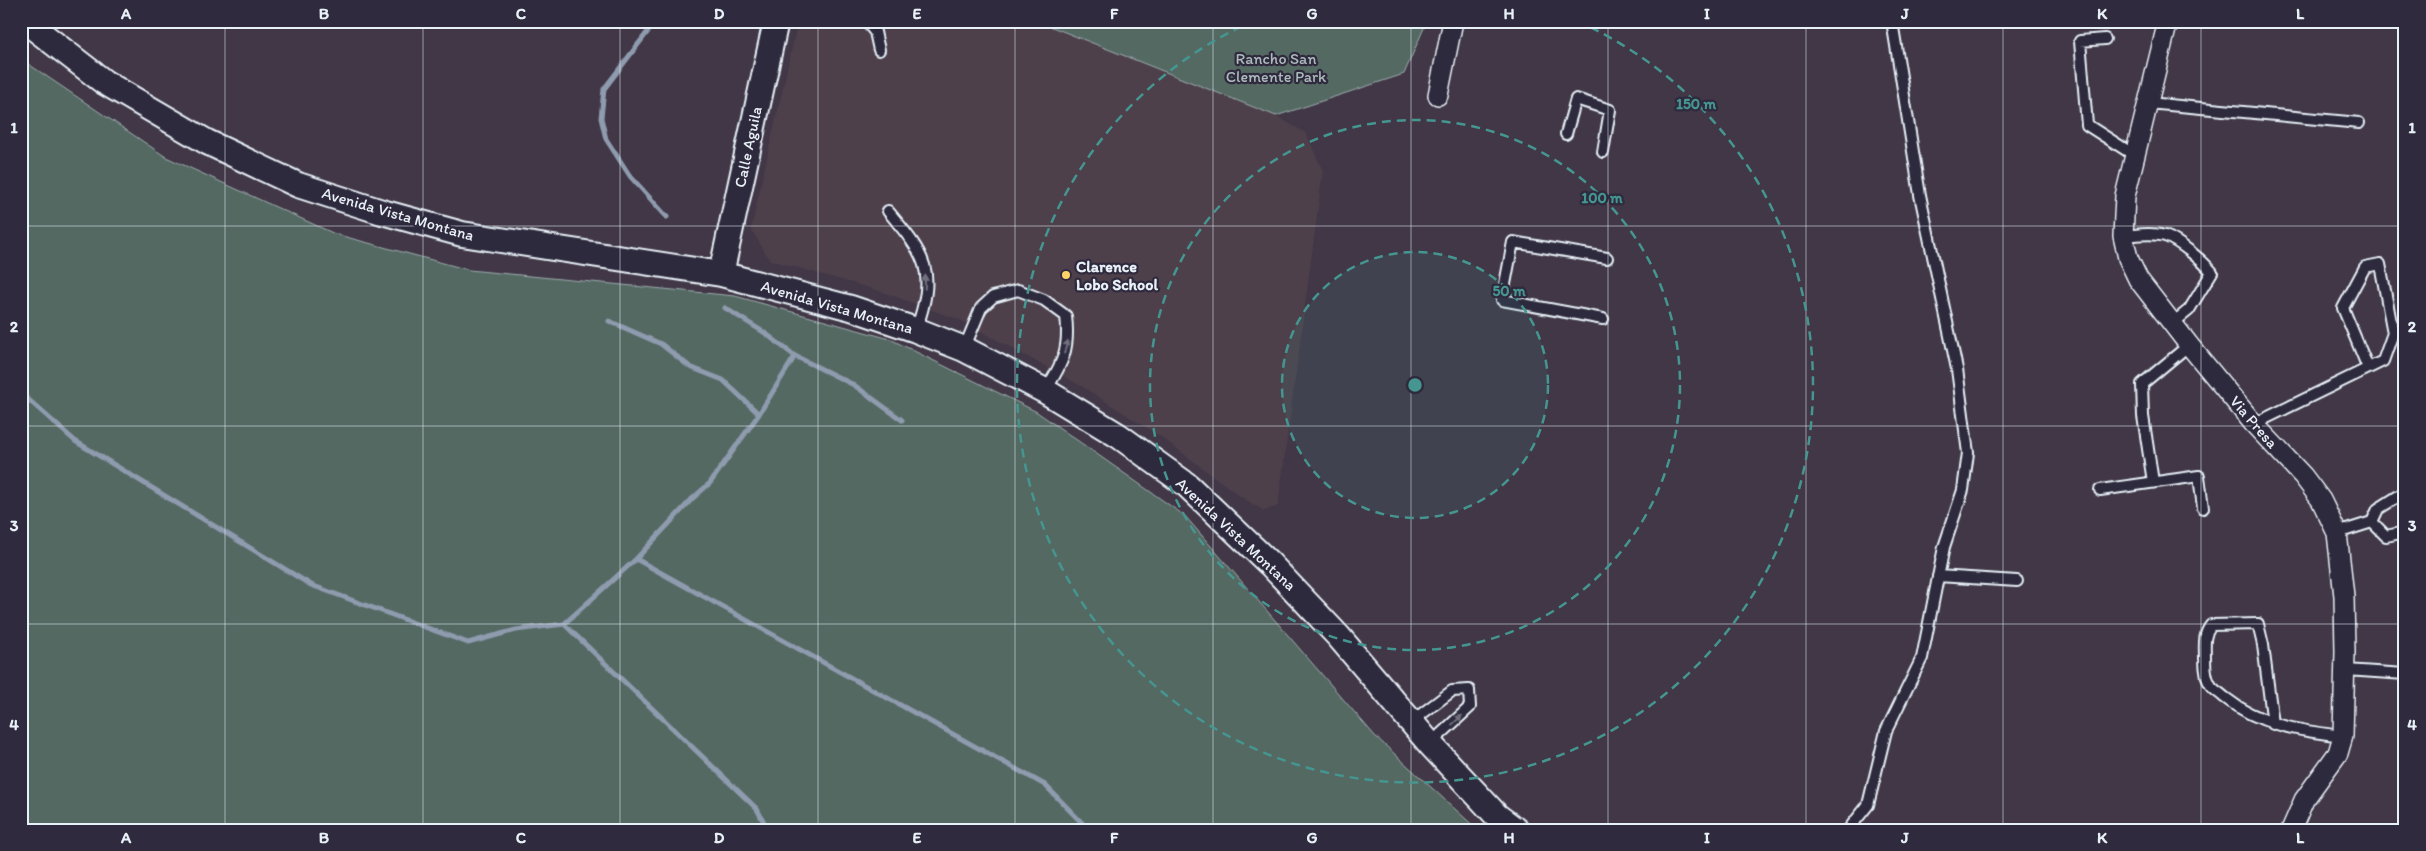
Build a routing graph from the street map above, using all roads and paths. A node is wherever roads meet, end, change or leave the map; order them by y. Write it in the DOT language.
graph roads {
  1 [pos="25,21"];
  2 [pos="776,21"];
  3 [pos="866,21"];
  4 [pos="1454,21"];
  5 [pos="1892,21"];
  6 [pos="2168,21"];
  7 [pos="2105,39"];
  8 [pos="878,50"];
  9 [pos="1438,94"];
  10 [pos="2148,103"];
  11 [pos="2359,123"];
  12 [pos="1566,134"];
  13 [pos="1603,152"];
  14 [pos="2134,155"];
  15 [pos="888,211"];
  16 [pos="2122,236"];
  17 [pos="1607,258"];
  18 [pos="721,274"];
  19 [pos="1603,319"];
  20 [pos="2173,323"];
  21 [pos="916,330"];
  22 [pos="2189,345"];
  23 [pos="964,349"];
  24 [pos="2368,368"];
  25 [pos="1045,390"];
  26 [pos="2254,424"];
  27 [pos="2153,482"];
  28 [pos="2100,490"];
  29 [pos="2405,492"];
  30 [pos="2203,508"];
  31 [pos="2372,522"];
  32 [pos="2405,532"];
  33 [pos="2337,533"];
  34 [pos="1938,576"];
  35 [pos="2017,581"];
  36 [pos="2346,670"];
  37 [pos="2405,674"];
  38 [pos="1411,722"];
  39 [pos="2274,724"];
  40 [pos="2343,736"];
  41 [pos="1430,744"];
  42 [pos="1516,830"];
  43 [pos="1848,830"];
  44 [pos="2291,830"];
  1 -- 18 [label="street, Avenida Vista Montana"];
  2 -- 18 [label="street, Calle Aguila"];
  3 -- 8 [label="lane"];
  4 -- 9 [label="street"];
  5 -- 34 [label="lane"];
  6 -- 10 [label="street, Via Presa"];
  7 -- 14 [label="lane"];
  10 -- 11 [label="lane"];
  10 -- 14 [label="street, Via Presa"];
  12 -- 13 [label="lane"];
  14 -- 16 [label="street, Via Presa"];
  21 -- 15 [label="lane, one-way"];
  16 -- 20 [label="street, Via Presa"];
  16 -- 20 [label="lane"];
  17 -- 19 [label="lane"];
  18 -- 21 [label="street, Avenida Vista Montana"];
  20 -- 22 [label="street, Via Presa"];
  21 -- 23 [label="street, Avenida Vista Montana"];
  22 -- 26 [label="street, Via Presa"];
  22 -- 27 [label="lane"];
  23 -- 25 [label="street, Avenida Vista Montana"];
  25 -- 23 [label="lane, one-way"];
  24 -- 24 [label="lane"];
  24 -- 26 [label="lane"];
  25 -- 38 [label="street, Avenida Vista Montana"];
  26 -- 33 [label="street, Via Presa"];
  27 -- 28 [label="lane"];
  27 -- 30 [label="lane"];
  29 -- 31 [label="lane"];
  31 -- 32 [label="lane"];
  31 -- 33 [label="lane"];
  33 -- 36 [label="street, Via Presa"];
  34 -- 35 [label="lane"];
  34 -- 43 [label="lane"];
  36 -- 37 [label="lane"];
  36 -- 40 [label="street, Via Presa"];
  38 -- 41 [label="street, Avenida Vista Montana"];
  41 -- 38 [label="lane, one-way"];
  39 -- 39 [label="lane"];
  39 -- 40 [label="lane"];
  40 -- 44 [label="street, Via Presa"];
  41 -- 42 [label="street, Avenida Vista Montana"];
}
